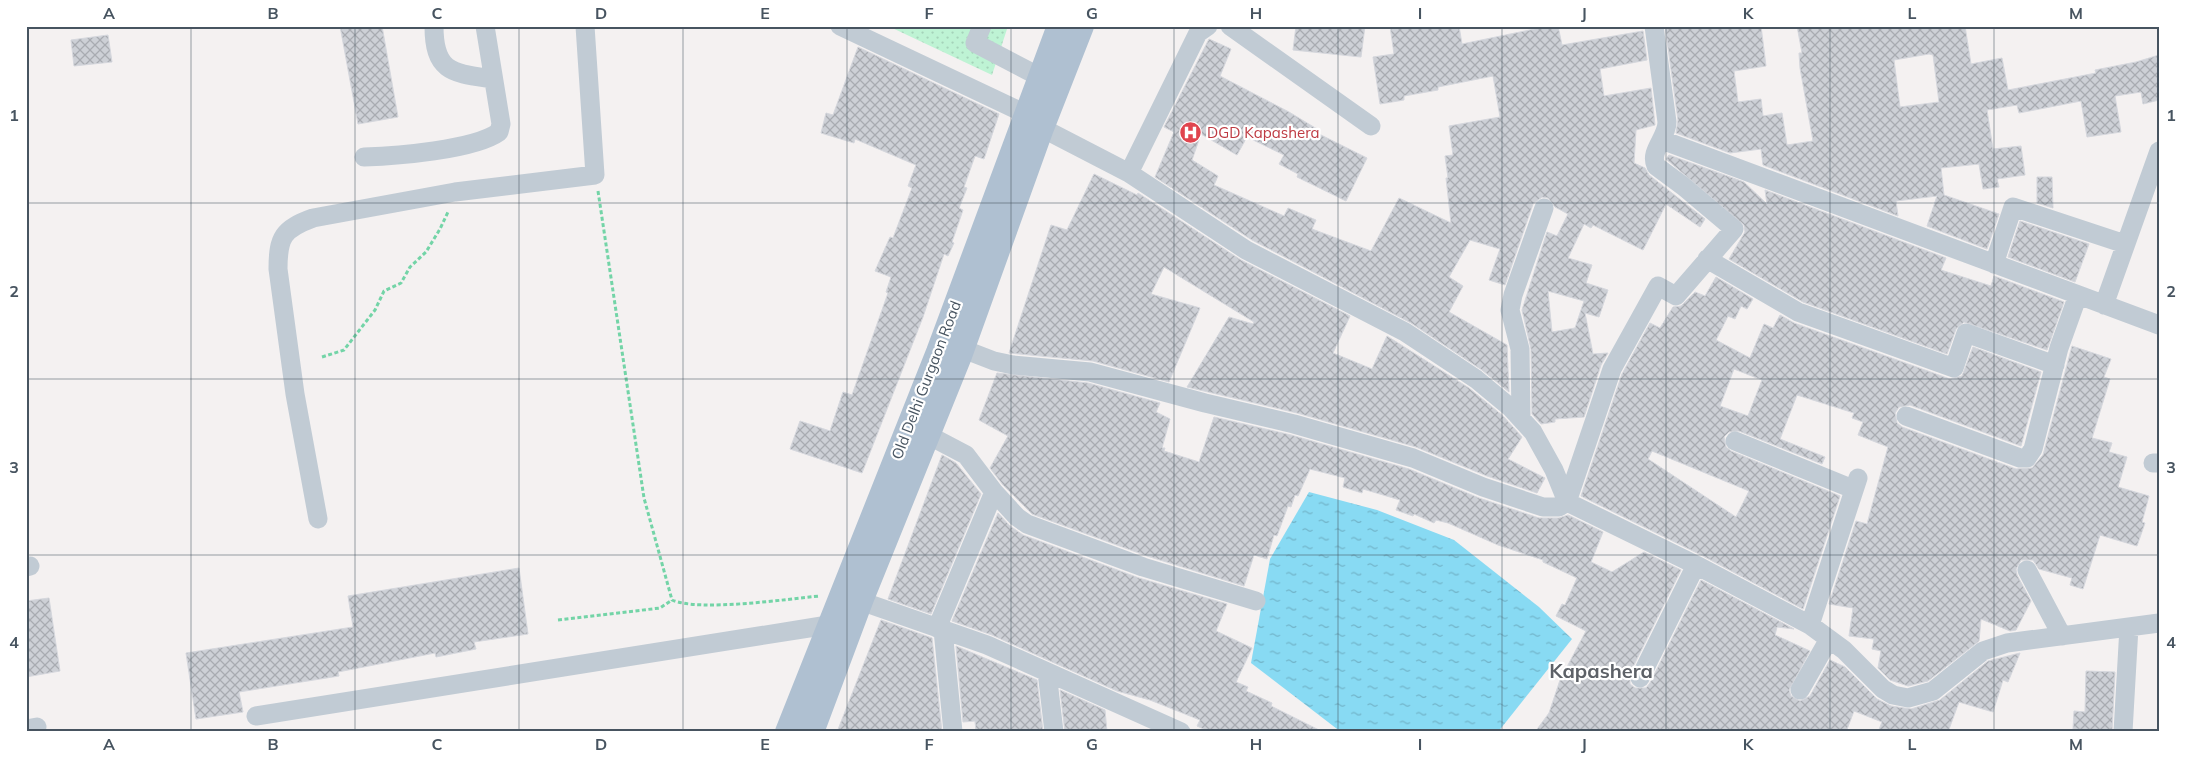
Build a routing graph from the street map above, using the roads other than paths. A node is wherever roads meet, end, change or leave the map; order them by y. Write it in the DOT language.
graph roads {
  1 [pos="434,26"];
  2 [pos="484,26"];
  3 [pos="585,26"];
  4 [pos="840,26"];
  5 [pos="982,26"];
  6 [pos="1059,26"];
  7 [pos="1082,26"];
  8 [pos="1208,26"];
  9 [pos="1230,26"];
  10 [pos="1654,26"];
  11 [pos="1040,77"];
  12 [pos="493,78"];
  13 [pos="1034,121"];
  14 [pos="1371,126"];
  15 [pos="1662,140"];
  16 [pos="2159,151"];
  17 [pos="364,157"];
  18 [pos="1129,174"];
  19 [pos="1544,208"];
  20 [pos="2125,244"];
  21 [pos="1707,259"];
  22 [pos="1994,264"];
  23 [pos="2078,296"];
  24 [pos="2104,305"];
  25 [pos="2159,326"];
  26 [pos="952,345"];
  27 [pos="2055,365"];
  28 [pos="1906,416"];
  29 [pos="1522,418"];
  30 [pos="928,435"];
  31 [pos="1735,441"];
  32 [pos="994,492"];
  33 [pos="1567,502"];
  34 [pos="318,519"];
  35 [pos="1696,565"];
  36 [pos="2027,570"];
  37 [pos="851,598"];
  38 [pos="1256,601"];
  39 [pos="2159,623"];
  40 [pos="828,625"];
  41 [pos="1810,625"];
  42 [pos="2129,627"];
  43 [pos="940,629"];
  44 [pos="2062,636"];
  45 [pos="1829,639"];
  46 [pos="1047,672"];
  47 [pos="1640,678"];
  48 [pos="1800,690"];
  49 [pos="256,716"];
  50 [pos="787,732"];
  51 [pos="812,732"];
  52 [pos="953,732"];
  53 [pos="1054,732"];
  54 [pos="1181,732"];
  55 [pos="2123,732"];
  1 -- 12 [label="street"];
  2 -- 12 [label="street"];
  3 -- 34 [label="street"];
  4 -- 13 [label="street"];
  5 -- 11 [label="street"];
  6 -- 11 [label="main road, Old Delhi Gurgaon Road"];
  7 -- 13 [label="main road, Old Delhi Gurgaon Road"];
  8 -- 18 [label="street"];
  9 -- 14 [label="street"];
  10 -- 15 [label="street"];
  11 -- 13 [label="main road, Old Delhi Gurgaon Road"];
  12 -- 17 [label="street"];
  13 -- 18 [label="street"];
  13 -- 26 [label="main road, Old Delhi Gurgaon Road"];
  15 -- 21 [label="street"];
  15 -- 22 [label="street"];
  16 -- 20 [label="street"];
  18 -- 29 [label="street"];
  19 -- 29 [label="street"];
  20 -- 22 [label="street"];
  20 -- 24 [label="street"];
  21 -- 27 [label="street"];
  21 -- 33 [label="street"];
  22 -- 23 [label="street"];
  23 -- 24 [label="street"];
  23 -- 27 [label="street"];
  24 -- 25 [label="street"];
  26 -- 30 [label="main road, Old Delhi Gurgaon Road"];
  26 -- 33 [label="street"];
  26 -- 37 [label="main road, Old Delhi Gurgaon Road"];
  27 -- 28 [label="street"];
  29 -- 33 [label="street"];
  30 -- 32 [label="street"];
  30 -- 37 [label="main road, Old Delhi Gurgaon Road"];
  31 -- 41 [label="street"];
  32 -- 38 [label="street"];
  32 -- 43 [label="street"];
  33 -- 35 [label="street"];
  35 -- 41 [label="street"];
  35 -- 47 [label="street"];
  36 -- 44 [label="street"];
  37 -- 40 [label="main road, Old Delhi Gurgaon Road"];
  37 -- 43 [label="street"];
  37 -- 51 [label="main road, Old Delhi Gurgaon Road"];
  39 -- 42 [label="street"];
  40 -- 49 [label="street"];
  40 -- 50 [label="main road, Old Delhi Gurgaon Road"];
  41 -- 45 [label="street"];
  42 -- 44 [label="street"];
  42 -- 55 [label="street"];
  43 -- 46 [label="street"];
  43 -- 52 [label="street"];
  44 -- 45 [label="street"];
  45 -- 48 [label="street"];
  46 -- 53 [label="street"];
  46 -- 54 [label="street"];
}
